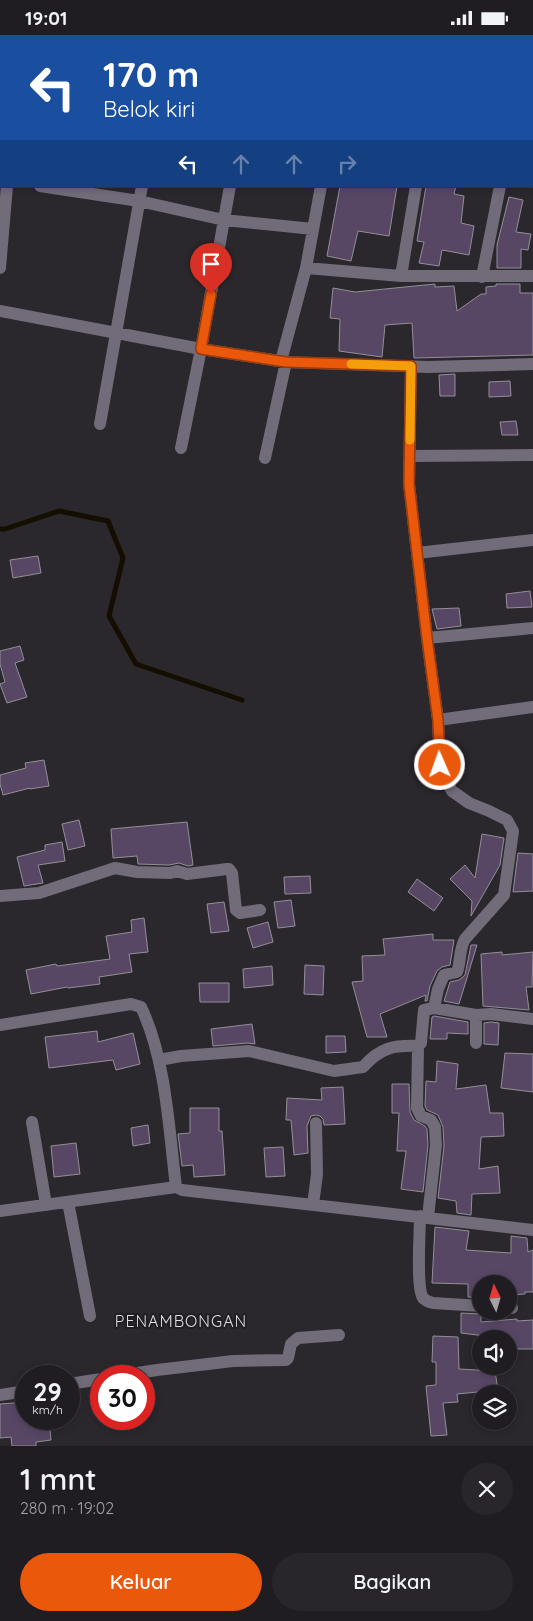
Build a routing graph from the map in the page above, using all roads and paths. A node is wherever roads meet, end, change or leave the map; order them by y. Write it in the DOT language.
graph roads {
  1 [pos="7,187"];
  2 [pos="47,187"];
  3 [pos="142,187"];
  4 [pos="230,187"];
  5 [pos="321,187"];
  6 [pos="416,187"];
  7 [pos="500,187"];
  8 [pos="139,201"];
  9 [pos="224,220"];
  10 [pos="313,229"];
  11 [pos="306,268"];
  12 [pos="0,269"];
  13 [pos="401,276"];
  14 [pos="533,276"];
  15 [pos="482,277"];
  16 [pos="0,311"];
  17 [pos="116,332"];
  18 [pos="201,349"];
  19 [pos="284,361"];
  20 [pos="533,364"];
  21 [pos="411,366"];
  22 [pos="100,424"];
  23 [pos="181,448"];
  24 [pos="533,455"];
  25 [pos="410,456"];
  26 [pos="265,457"];
  27 [pos="533,540"];
  28 [pos="417,553"];
  29 [pos="533,628"];
  30 [pos="427,638"];
  31 [pos="533,707"];
  32 [pos="438,720"];
  33 [pos="0,897"];
  34 [pos="260,910"];
  35 [pos="434,1008"];
  36 [pos="476,1015"];
  37 [pos="533,1019"];
  38 [pos="0,1025"];
  39 [pos="476,1043"];
  40 [pos="418,1045"];
  41 [pos="159,1061"];
  42 [pos="32,1122"];
  43 [pos="316,1123"];
  44 [pos="176,1187"];
  45 [pos="68,1202"];
  46 [pos="46,1205"];
  47 [pos="313,1205"];
  48 [pos="0,1211"];
  49 [pos="424,1217"];
  50 [pos="533,1230"];
  51 [pos="472,1305"];
  52 [pos="90,1316"];
  53 [pos="339,1335"];
  54 [pos="155,1370"];
  55 [pos="15,1393"];
  56 [pos="0,1395"];
  1 -- 12 [label="street"];
  2 -- 8 [label="street"];
  3 -- 8 [label="street"];
  4 -- 9 [label="street"];
  5 -- 10 [label="street"];
  6 -- 13 [label="street"];
  7 -- 15 [label="street"];
  8 -- 9 [label="street"];
  8 -- 17 [label="street"];
  9 -- 10 [label="street"];
  9 -- 18 [label="street"];
  10 -- 11 [label="street"];
  11 -- 13 [label="street"];
  11 -- 19 [label="street"];
  13 -- 15 [label="street"];
  14 -- 15 [label="street"];
  16 -- 17 [label="street"];
  17 -- 18 [label="street"];
  17 -- 22 [label="street"];
  18 -- 19 [label="street"];
  18 -- 23 [label="street"];
  19 -- 21 [label="street"];
  19 -- 26 [label="street"];
  20 -- 21 [label="street"];
  21 -- 25 [label="street"];
  24 -- 25 [label="street"];
  25 -- 28 [label="street"];
  27 -- 28 [label="street"];
  28 -- 30 [label="street"];
  29 -- 30 [label="street"];
  30 -- 32 [label="street"];
  31 -- 32 [label="street"];
  32 -- 35 [label="street"];
  33 -- 34 [label="street"];
  35 -- 36 [label="street"];
  35 -- 40 [label="street"];
  36 -- 37 [label="street"];
  36 -- 39 [label="street"];
  38 -- 41 [label="street"];
  40 -- 41 [label="street"];
  40 -- 49 [label="street"];
  41 -- 44 [label="street"];
  42 -- 46 [label="street"];
  43 -- 47 [label="street"];
  44 -- 45 [label="street"];
  44 -- 47 [label="street"];
  45 -- 46 [label="street"];
  45 -- 52 [label="street"];
  46 -- 48 [label="street"];
  47 -- 49 [label="street"];
  49 -- 50 [label="street"];
  49 -- 51 [label="street"];
  53 -- 54 [label="street"];
  55 -- 56 [label="street"];
}
